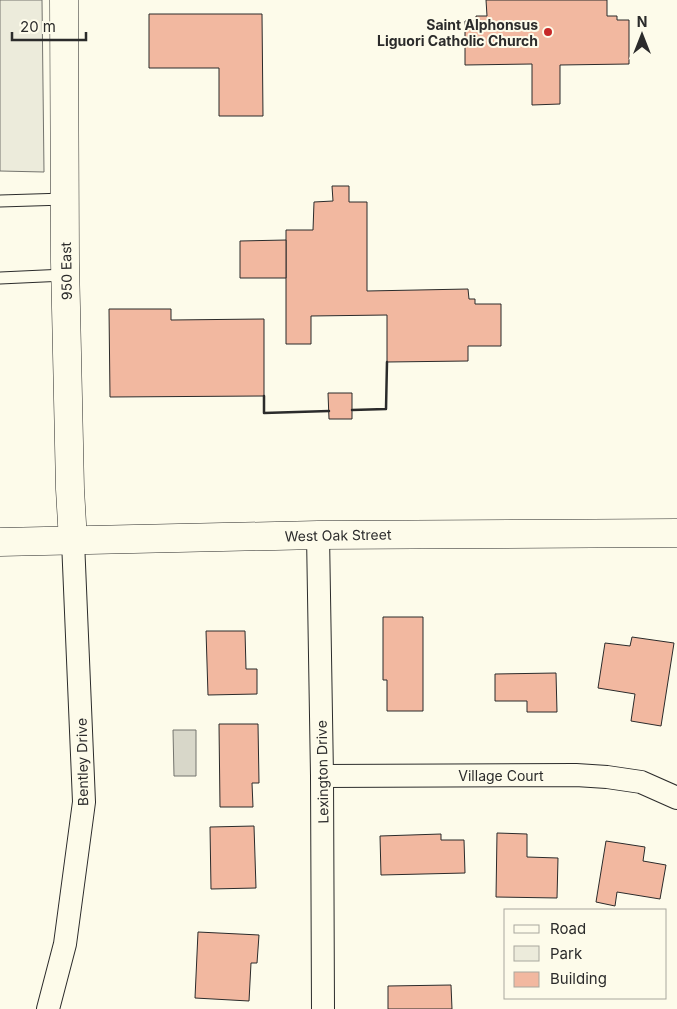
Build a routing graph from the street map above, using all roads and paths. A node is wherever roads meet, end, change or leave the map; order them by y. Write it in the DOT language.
graph roads {
  1 [pos="64,0"];
  2 [pos="65,198"];
  3 [pos="0,201"];
  4 [pos="66,275"];
  5 [pos="0,278"];
  6 [pos="677,533"];
  7 [pos="318,535"];
  8 [pos="73,541"];
  9 [pos="0,542"];
  10 [pos="322,776"];
  11 [pos="677,798"];
  12 [pos="48,1009"];
  13 [pos="323,1009"];
  1 -- 2 [label="main road, 950 East"];
  2 -- 3 [label="lane"];
  2 -- 4 [label="main road, 950 East"];
  4 -- 5 [label="lane"];
  4 -- 8 [label="main road, 950 East"];
  6 -- 7 [label="main road, West Oak Street"];
  7 -- 8 [label="main road, West Oak Street"];
  7 -- 10 [label="street, Lexington Drive"];
  8 -- 9 [label="main road, West Oak Street"];
  8 -- 12 [label="street, Bentley Drive"];
  10 -- 11 [label="street, Village Court"];
  10 -- 13 [label="street, Lexington Drive"];
}
